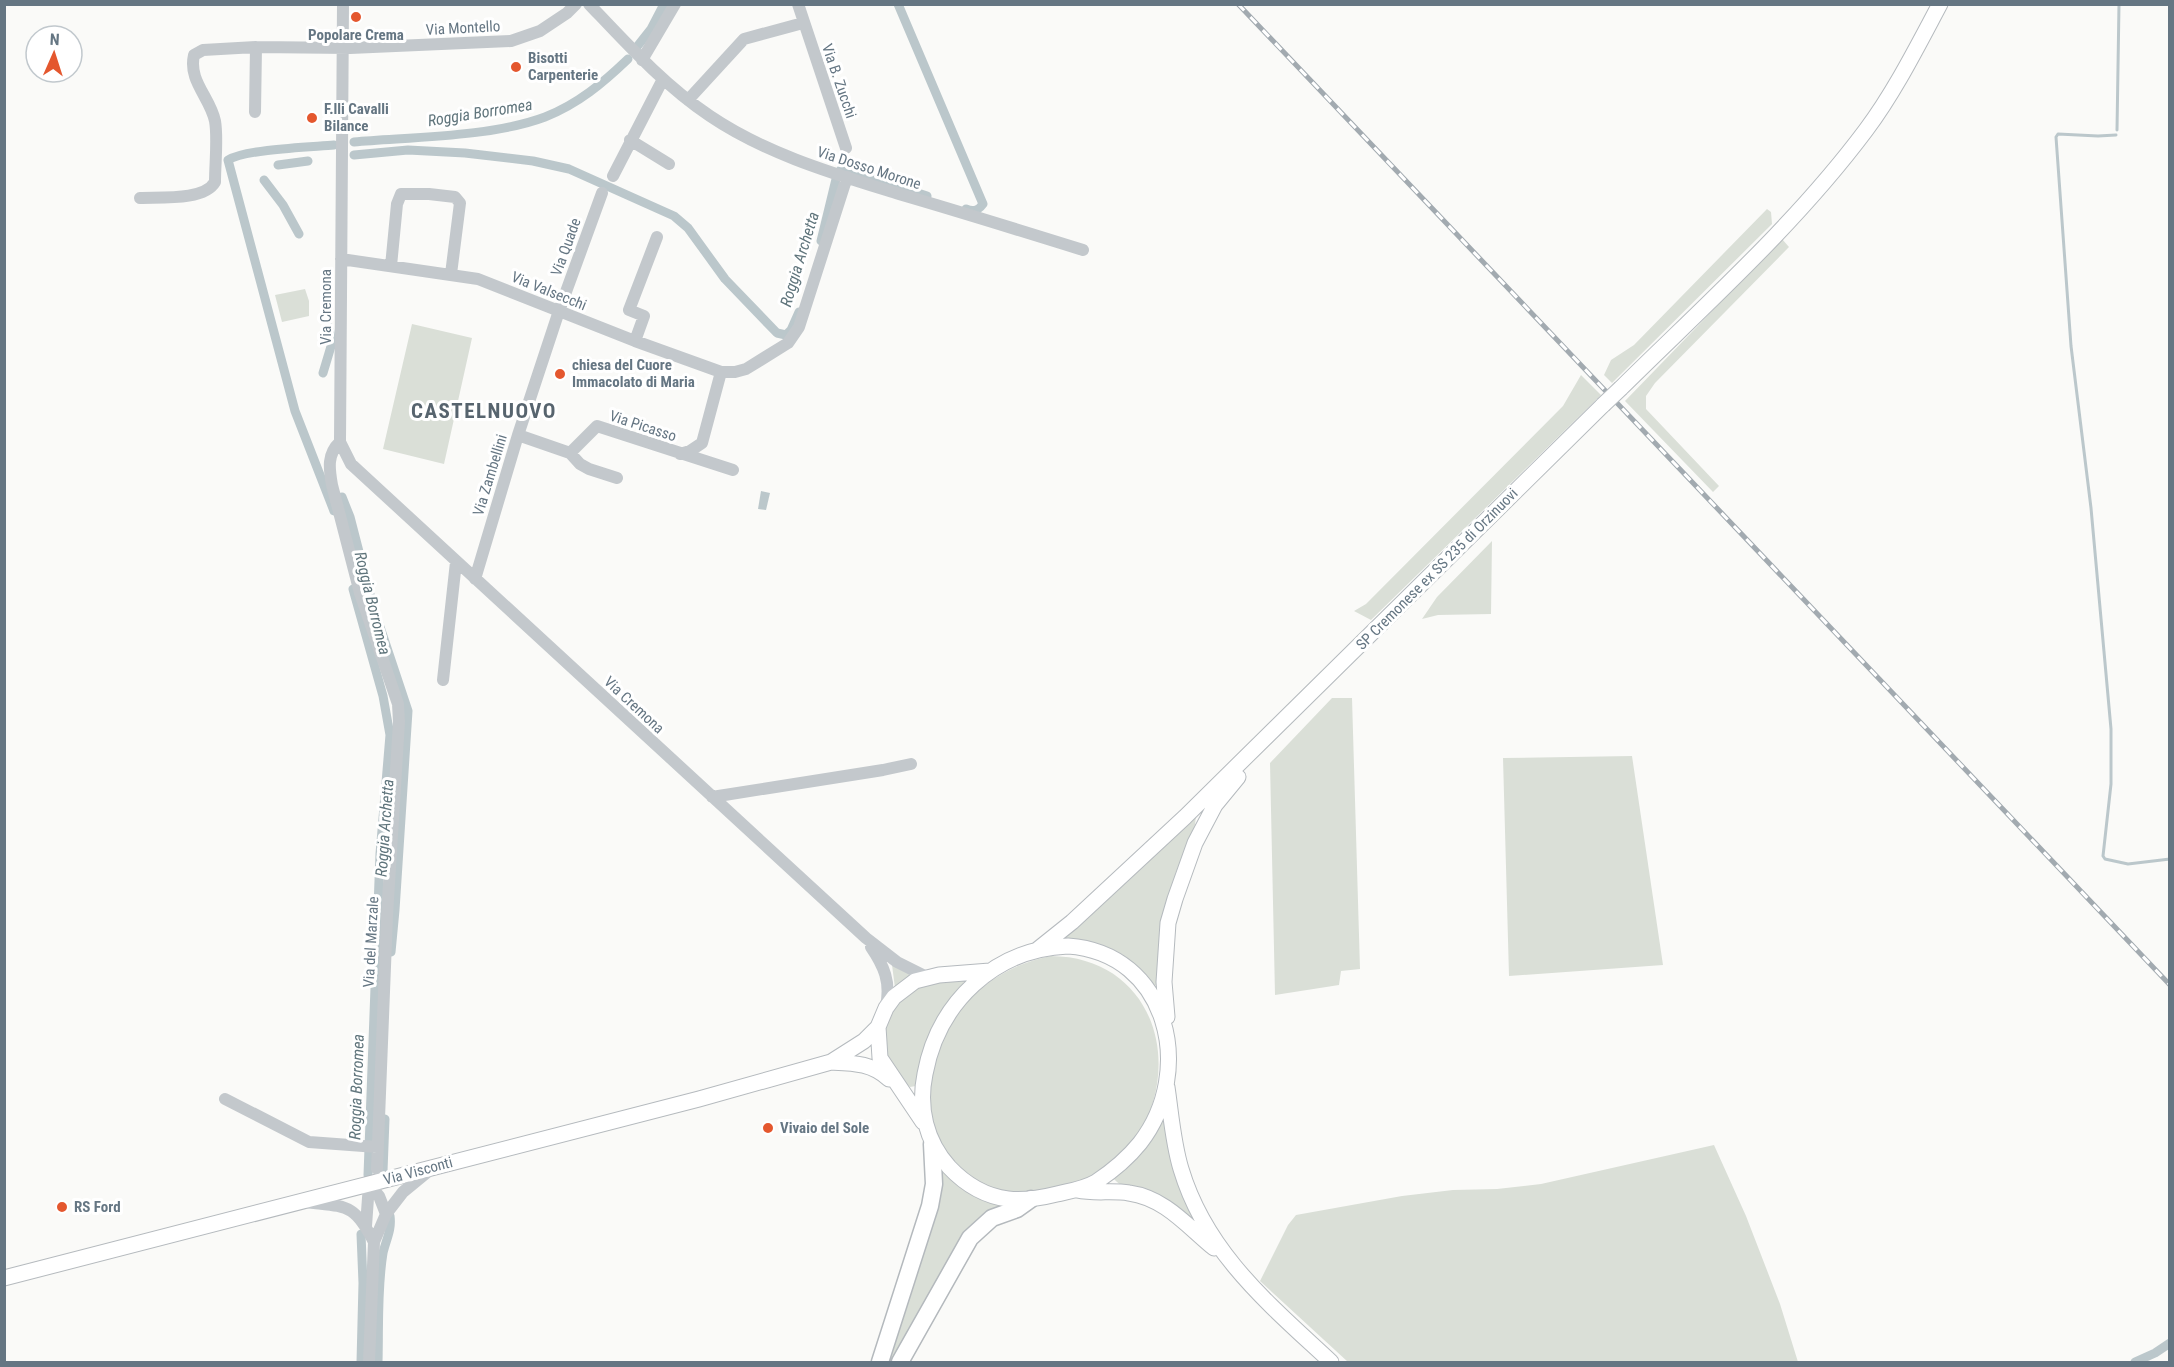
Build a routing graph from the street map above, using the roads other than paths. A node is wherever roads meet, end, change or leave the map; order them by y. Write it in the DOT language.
graph roads {
  1 [pos="343,4"];
  2 [pos="576,4"];
  3 [pos="589,4"];
  4 [pos="675,4"];
  5 [pos="798,4"];
  6 [pos="1941,4"];
  7 [pos="803,23"];
  8 [pos="256,47"];
  9 [pos="342,48"];
  10 [pos="642,60"];
  11 [pos="663,79"];
  12 [pos="688,100"];
  13 [pos="255,112"];
  14 [pos="630,140"];
  15 [pos="846,148"];
  16 [pos="669,164"];
  17 [pos="841,175"];
  18 [pos="613,176"];
  19 [pos="602,193"];
  20 [pos="140,198"];
  21 [pos="657,237"];
  22 [pos="1083,250"];
  23 [pos="341,259"];
  24 [pos="392,266"];
  25 [pos="451,274"];
  26 [pos="559,311"];
  27 [pos="635,341"];
  28 [pos="721,372"];
  29 [pos="518,435"];
  30 [pos="340,442"];
  31 [pos="570,453"];
  32 [pos="680,454"];
  33 [pos="733,470"];
  34 [pos="617,478"];
  35 [pos="456,562"];
  36 [pos="475,579"];
  37 [pos="443,680"];
  38 [pos="1270,733"];
  39 [pos="911,764"];
  40 [pos="712,797"];
  41 [pos="866,938"];
  42 [pos="1036,950"];
  43 [pos="990,971"];
  44 [pos="927,977"];
  45 [pos="886,1008"];
  46 [pos="878,1027"];
  47 [pos="1165,1029"];
  48 [pos="831,1062"];
  49 [pos="1166,1081"];
  50 [pos="900,1090"];
  51 [pos="225,1099"];
  52 [pos="926,1126"];
  53 [pos="932,1144"];
  54 [pos="377,1147"];
  55 [pos="434,1167"];
  56 [pos="377,1169"];
  57 [pos="369,1184"];
  58 [pos="1077,1190"];
  59 [pos="1031,1199"];
  60 [pos="303,1202"];
  61 [pos="386,1214"];
  62 [pos="366,1227"];
  63 [pos="374,1242"];
  64 [pos="1226,1258"];
  65 [pos="4,1278"];
  66 [pos="369,1362"];
  67 [pos="880,1362"];
  68 [pos="900,1362"];
  69 [pos="1331,1362"];
  1 -- 9 [label="street, Via Cremona"];
  2 -- 9 [label="street, Via Montello"];
  3 -- 10 [label="street, Via Dosso Morone"];
  4 -- 10 [label="street"];
  5 -- 7 [label="street, Via B. Zucchi"];
  6 -- 38 [label="main road, SP Cremonese ex SS 235 di Orzinuovi, bridge"];
  7 -- 12 [label="street"];
  7 -- 15 [label="street, Via B. Zucchi"];
  8 -- 9 [label="street, Via Montello"];
  8 -- 13 [label="street"];
  8 -- 20 [label="street, Via Montello"];
  9 -- 23 [label="street, Via Cremona"];
  10 -- 11 [label="street, Via Dosso Morone"];
  11 -- 12 [label="street, Via Dosso Morone"];
  11 -- 14 [label="street"];
  12 -- 17 [label="street, Via Dosso Morone"];
  14 -- 16 [label="street"];
  14 -- 18 [label="street"];
  17 -- 22 [label="street, Via Dosso Morone"];
  17 -- 28 [label="street"];
  19 -- 26 [label="street, Via Quade"];
  21 -- 27 [label="street"];
  23 -- 24 [label="street, Via Valsecchi"];
  23 -- 30 [label="street, Via Cremona"];
  24 -- 25 [label="street, Via Valsecchi"];
  24 -- 25 [label="street"];
  25 -- 26 [label="street, Via Valsecchi"];
  26 -- 27 [label="street, Via Valsecchi"];
  26 -- 29 [label="street, Via Zambellini"];
  27 -- 28 [label="street, Via Valsecchi"];
  28 -- 32 [label="street, Via Picasso"];
  29 -- 31 [label="street"];
  29 -- 36 [label="street, Via Zambellini"];
  30 -- 35 [label="street, Via Cremona"];
  30 -- 54 [label="street, Via del Marzale"];
  31 -- 32 [label="street, Via Picasso"];
  31 -- 34 [label="street"];
  32 -- 33 [label="street, Via Picasso"];
  35 -- 36 [label="street, Via Cremona"];
  35 -- 37 [label="street"];
  36 -- 40 [label="street, Via Cremona"];
  38 -- 42 [label="main road"];
  38 -- 47 [label="main road"];
  39 -- 40 [label="street"];
  40 -- 41 [label="street, Via Cremona"];
  41 -- 44 [label="street, Via Cremona"];
  41 -- 45 [label="street, Via Cremona"];
  42 -- 43 [label="main road"];
  42 -- 47 [label="main road"];
  43 -- 44 [label="main road"];
  43 -- 52 [label="main road"];
  44 -- 45 [label="main road"];
  45 -- 46 [label="main road"];
  46 -- 48 [label="main road"];
  46 -- 50 [label="main road"];
  47 -- 49 [label="main road"];
  48 -- 50 [label="main road"];
  48 -- 55 [label="main road, Via Visconti"];
  49 -- 58 [label="main road"];
  49 -- 64 [label="main road"];
  50 -- 52 [label="main road"];
  51 -- 54 [label="street"];
  52 -- 53 [label="main road"];
  53 -- 59 [label="main road"];
  53 -- 67 [label="highway"];
  54 -- 56 [label="street, Via del Marzale"];
  55 -- 57 [label="main road, Via Visconti"];
  55 -- 61 [label="street"];
  57 -- 60 [label="main road, Via Visconti"];
  57 -- 61 [label="street"];
  57 -- 62 [label="street"];
  58 -- 59 [label="main road"];
  58 -- 64 [label="main road"];
  59 -- 68 [label="highway"];
  60 -- 62 [label="street"];
  60 -- 65 [label="main road, Via Visconti"];
  61 -- 63 [label="street"];
  62 -- 63 [label="street"];
  63 -- 66 [label="street"];
  64 -- 69 [label="main road"];
}
